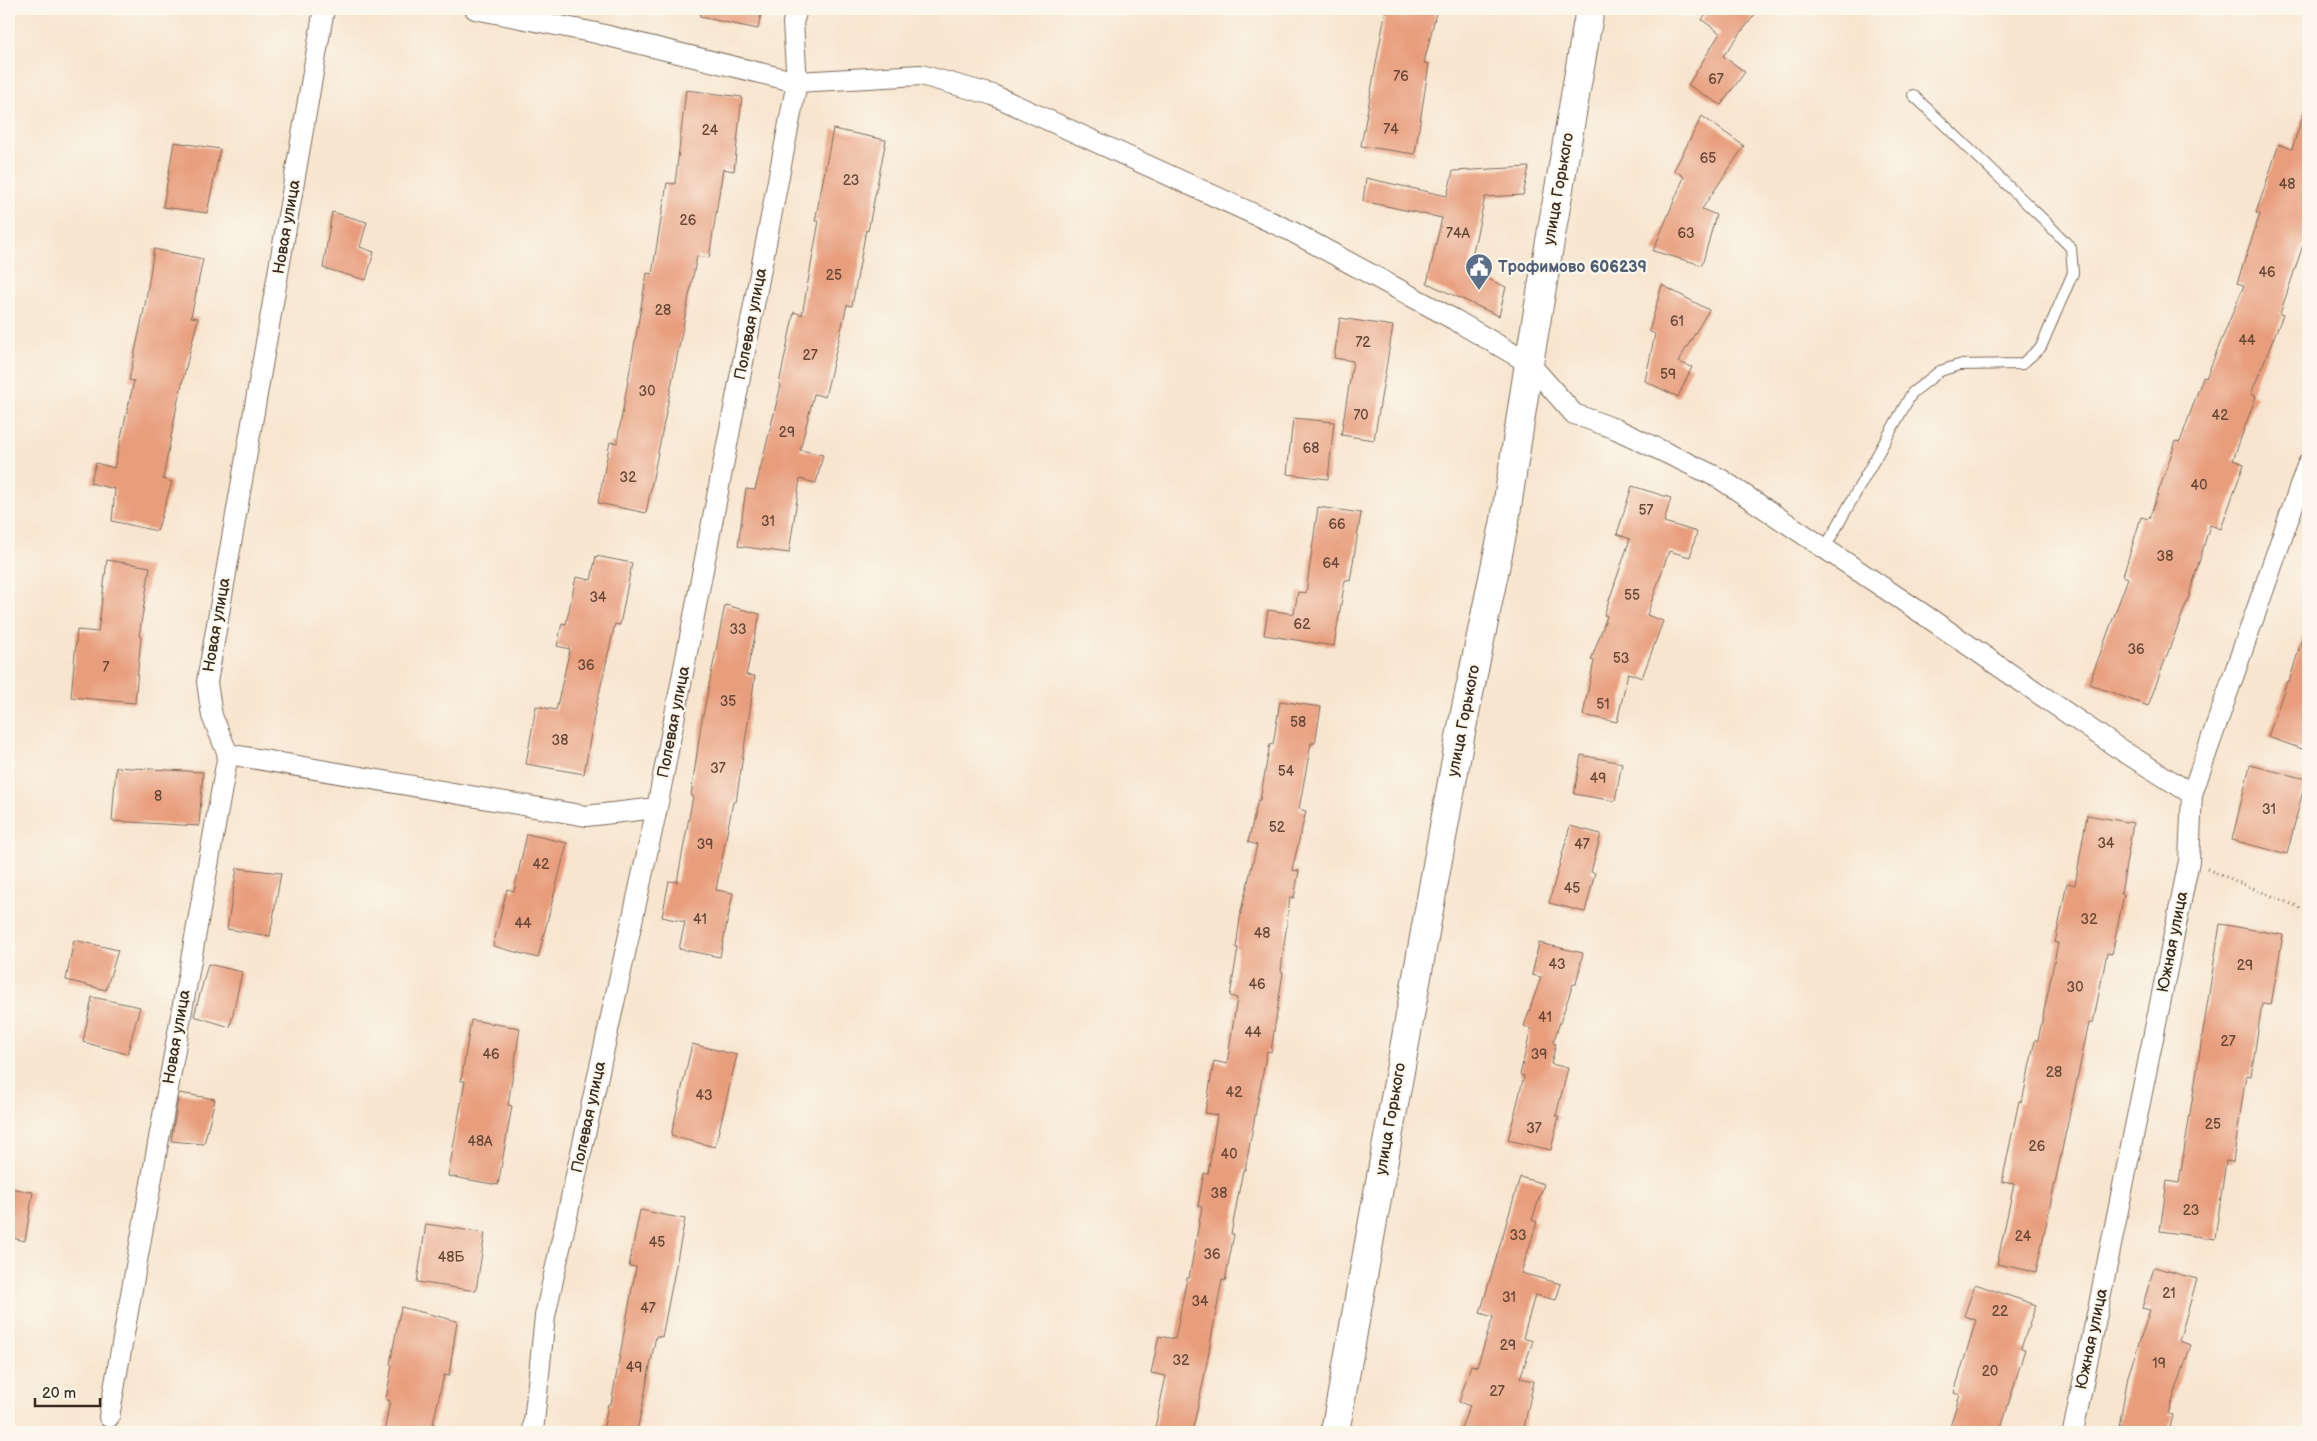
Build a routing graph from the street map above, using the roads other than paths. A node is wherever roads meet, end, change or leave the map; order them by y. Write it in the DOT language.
graph roads {
  1 [pos="324,9"];
  2 [pos="475,9"];
  3 [pos="797,9"];
  4 [pos="1590,9"];
  5 [pos="797,82"];
  6 [pos="1913,94"];
  7 [pos="1529,363"];
  8 [pos="2308,464"];
  9 [pos="1825,548"];
  10 [pos="228,754"];
  11 [pos="2192,794"];
  12 [pos="657,808"];
  13 [pos="109,1417"];
  14 [pos="533,1432"];
  15 [pos="1335,1432"];
  16 [pos="2073,1432"];
  1 -- 10 [label="street, Новая улица"];
  2 -- 5 [label="street"];
  3 -- 5 [label="street, Полевая улица"];
  4 -- 7 [label="main road, улица Горького"];
  5 -- 7 [label="street"];
  5 -- 12 [label="street, Полевая улица"];
  6 -- 9 [label="lane"];
  7 -- 9 [label="street"];
  7 -- 15 [label="main road, улица Горького"];
  8 -- 11 [label="street, Южная улица"];
  9 -- 11 [label="street"];
  10 -- 12 [label="street"];
  10 -- 13 [label="street, Новая улица"];
  11 -- 16 [label="street, Южная улица"];
  12 -- 14 [label="street, Полевая улица"];
}
